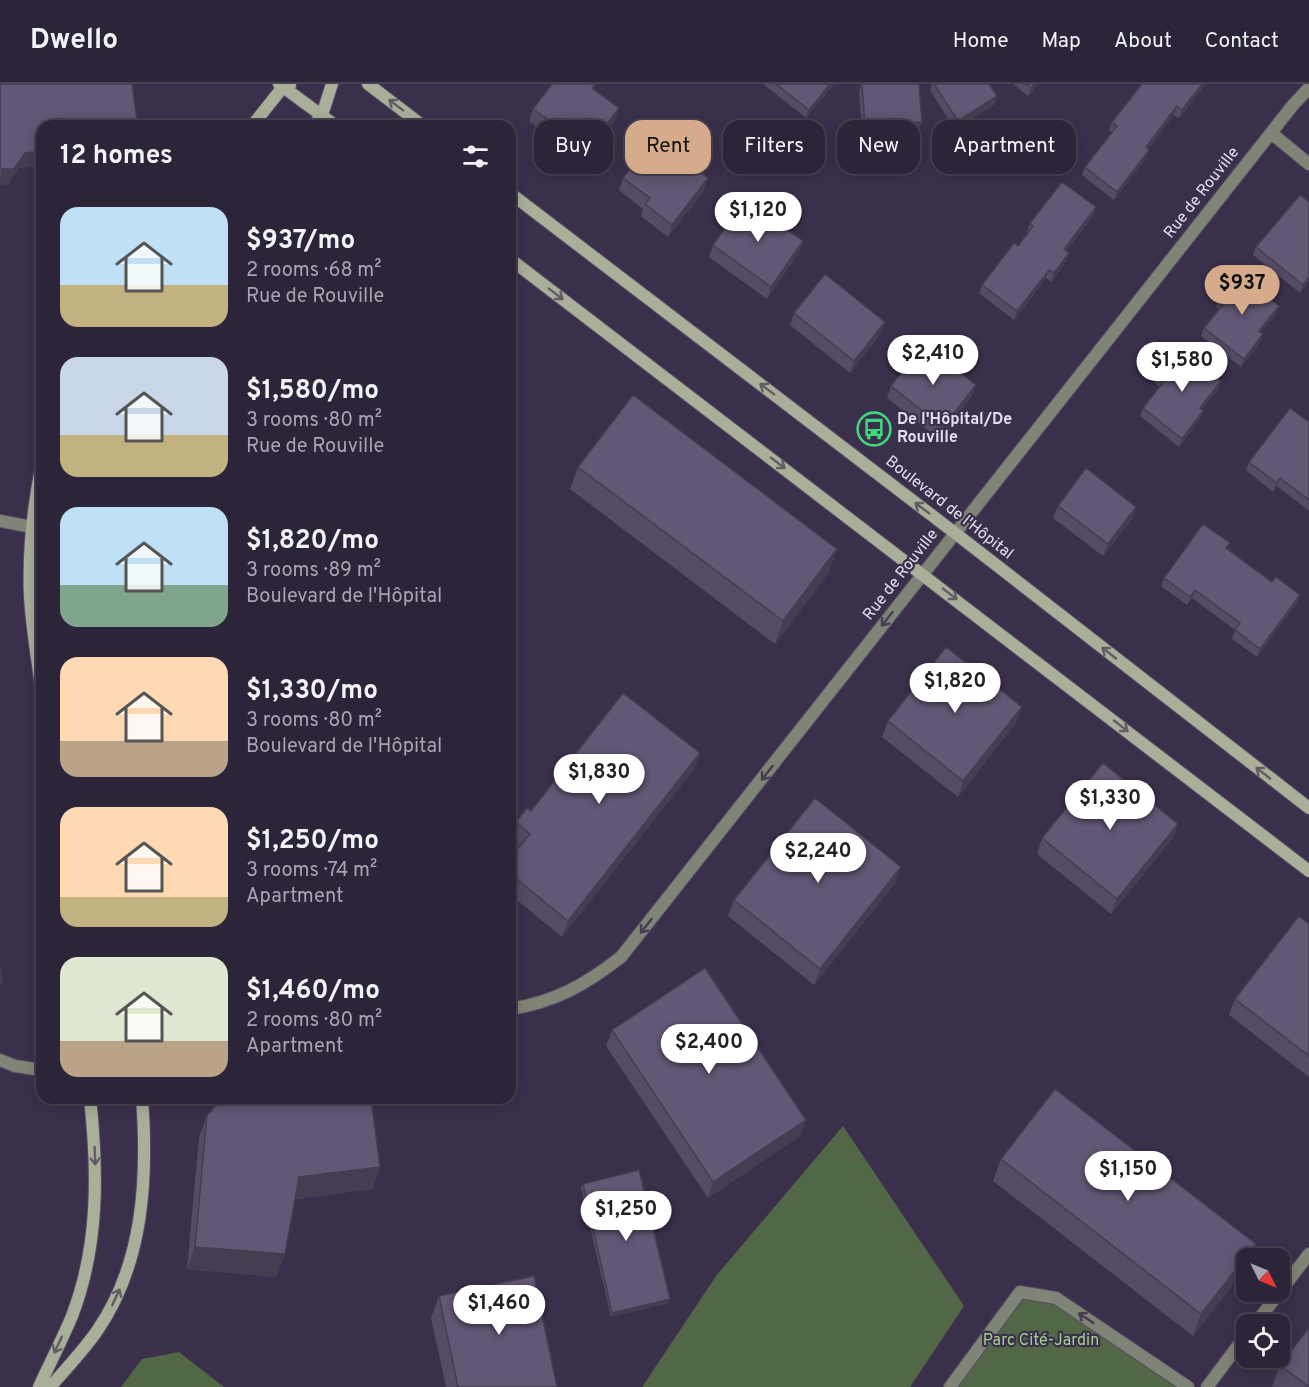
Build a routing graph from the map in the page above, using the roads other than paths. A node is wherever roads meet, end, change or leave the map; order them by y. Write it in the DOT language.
graph roads {
  1 [pos="332,84"];
  2 [pos="368,84"];
  3 [pos="284,85"];
  4 [pos="1309,88"];
  5 [pos="322,115"];
  6 [pos="257,120"];
  7 [pos="318,120"];
  8 [pos="328,120"];
  9 [pos="415,120"];
  10 [pos="1271,133"];
  11 [pos="1309,164"];
  12 [pos="516,198"];
  13 [pos="516,264"];
  14 [pos="0,521"];
  15 [pos="36,528"];
  16 [pos="955,533"];
  17 [pos="36,538"];
  18 [pos="923,573"];
  19 [pos="36,646"];
  20 [pos="1309,808"];
  21 [pos="1309,871"];
  22 [pos="516,1008"];
  23 [pos="0,1060"];
  24 [pos="36,1069"];
  25 [pos="90,1104"];
  26 [pos="142,1104"];
  27 [pos="1309,1254"];
  28 [pos="1262,1314"];
  29 [pos="1236,1348"];
  30 [pos="39,1387"];
  31 [pos="50,1387"];
  32 [pos="950,1387"];
  33 [pos="1188,1387"];
  34 [pos="1207,1387"];
  1 -- 5 [label="main road"];
  9 -- 2 [label="main road, one-way"];
  3 -- 5 [label="main road"];
  3 -- 6 [label="main road"];
  4 -- 10 [label="street, Rue de Rouville"];
  5 -- 7 [label="main road"];
  5 -- 8 [label="main road"];
  10 -- 11 [label="street"];
  10 -- 16 [label="street, Rue de Rouville"];
  16 -- 12 [label="main road, Boulevard de l'Hôpital, one-way"];
  13 -- 18 [label="main road, one-way"];
  14 -- 15 [label="street"];
  16 -- 18 [label="street, Rue de Rouville"];
  20 -- 16 [label="main road, Boulevard de l'Hôpital, one-way"];
  17 -- 19 [label="main road"];
  18 -- 21 [label="main road, one-way"];
  18 -- 22 [label="street, Rue de Rouville, one-way"];
  23 -- 24 [label="street"];
  25 -- 30 [label="main road, one-way"];
  31 -- 26 [label="main road, one-way"];
  27 -- 28 [label="street"];
  29 -- 34 [label="street"];
  33 -- 32 [label="street, one-way"];
}
